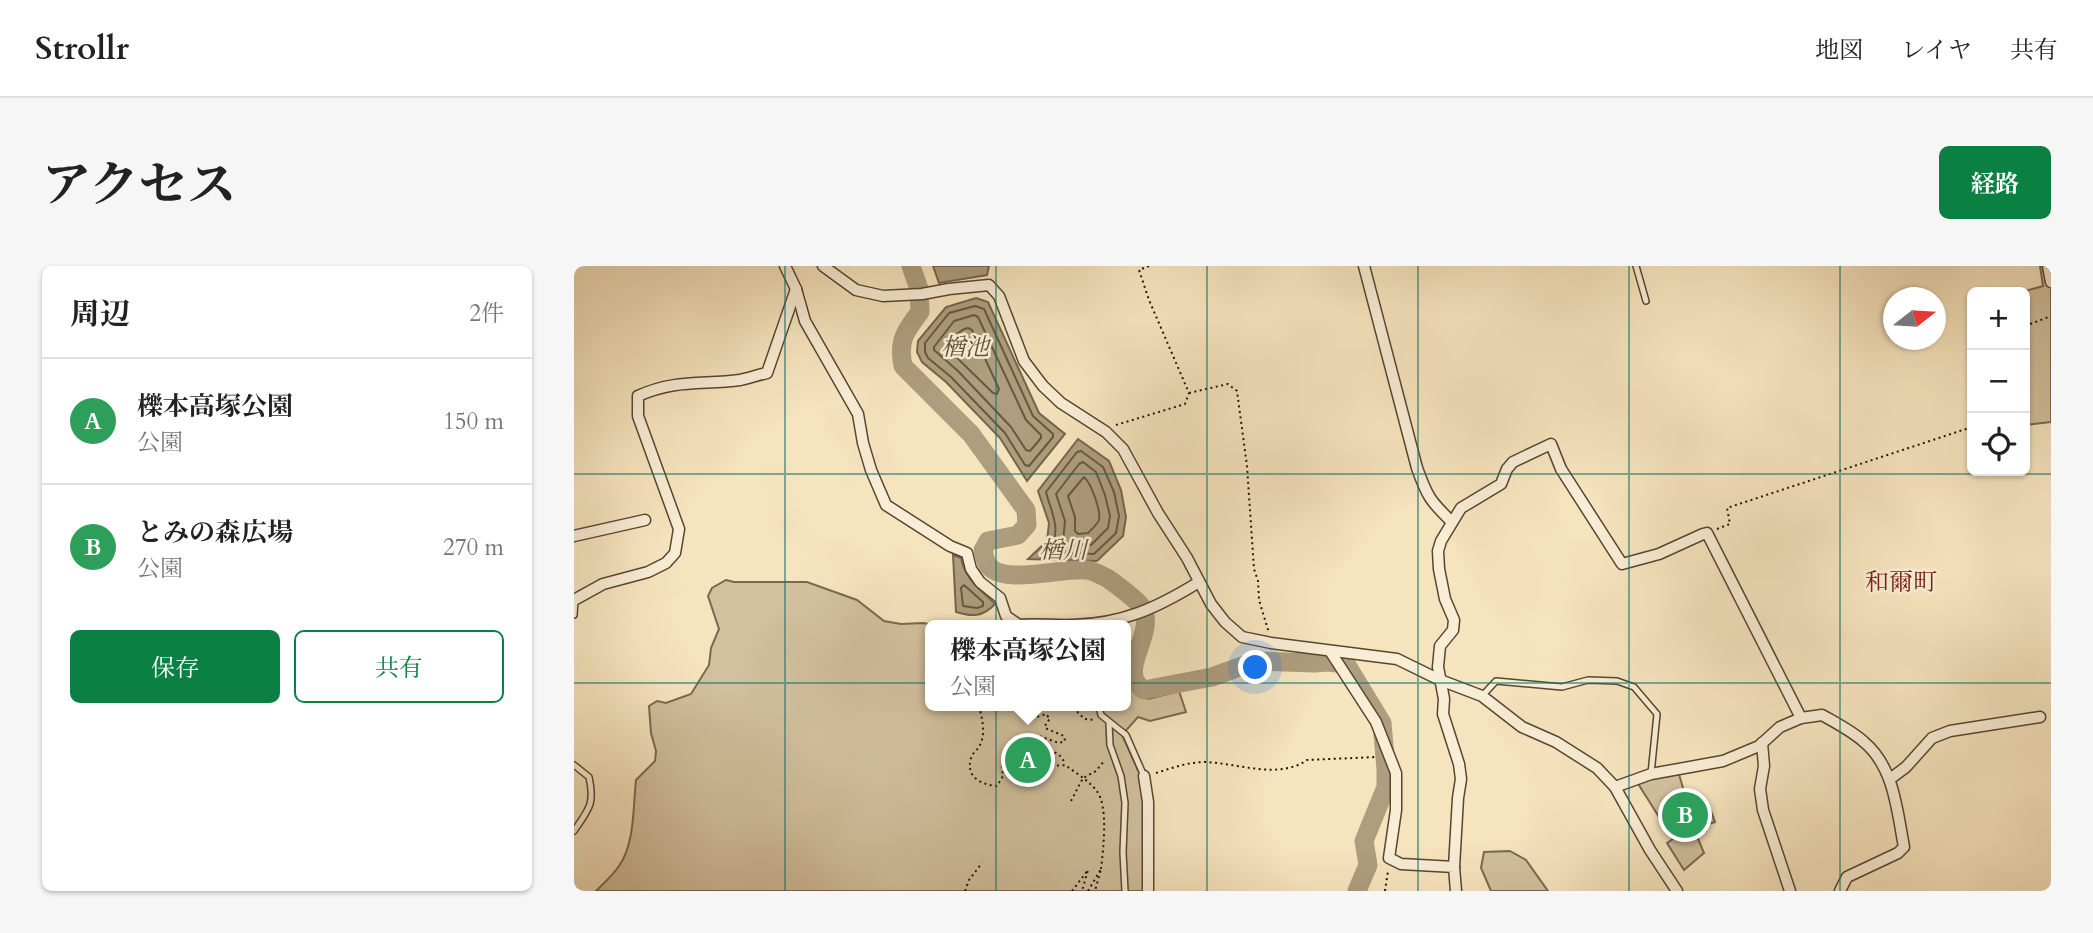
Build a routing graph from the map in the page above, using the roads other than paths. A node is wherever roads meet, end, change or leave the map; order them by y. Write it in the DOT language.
graph roads {
  1 [pos="785,266"];
  2 [pos="823,266"];
  3 [pos="1364,266"];
  4 [pos="1636,266"];
  5 [pos="2048,266"];
  6 [pos="2051,282"];
  7 [pos="796,289"];
  8 [pos="1646,300"];
  9 [pos="645,520"];
  10 [pos="1452,522"];
  11 [pos="574,536"];
  12 [pos="1199,582"];
  13 [pos="574,599"];
  14 [pos="574,615"];
  15 [pos="1012,620"];
  16 [pos="1121,620"];
  17 [pos="1331,651"];
  18 [pos="1440,680"];
  19 [pos="1482,696"];
  20 [pos="1100,711"];
  21 [pos="2040,717"];
  22 [pos="1801,718"];
  23 [pos="1109,723"];
  24 [pos="1762,743"];
  25 [pos="574,765"];
  26 [pos="1651,774"];
  27 [pos="1144,776"];
  28 [pos="1890,779"];
  29 [pos="1615,787"];
  30 [pos="574,831"];
  31 [pos="1454,867"];
  32 [pos="1125,891"];
  33 [pos="1148,891"];
  34 [pos="1456,891"];
  35 [pos="1677,891"];
  36 [pos="1790,891"];
  37 [pos="1840,891"];
  1 -- 7 [label="street"];
  2 -- 12 [label="street"];
  3 -- 10 [label="street"];
  4 -- 8 [label="lane"];
  5 -- 6 [label="street"];
  7 -- 13 [label="street"];
  7 -- 15 [label="street"];
  9 -- 11 [label="street"];
  10 -- 18 [label="street"];
  10 -- 22 [label="street"];
  12 -- 16 [label="street"];
  12 -- 17 [label="street"];
  13 -- 14 [label="lane"];
  17 -- 18 [label="street"];
  17 -- 31 [label="street"];
  18 -- 19 [label="street"];
  18 -- 31 [label="street"];
  19 -- 26 [label="lane"];
  19 -- 29 [label="street"];
  20 -- 23 [label="lane"];
  21 -- 28 [label="street"];
  22 -- 24 [label="street"];
  22 -- 28 [label="street"];
  23 -- 27 [label="lane"];
  23 -- 32 [label="lane"];
  24 -- 26 [label="street"];
  24 -- 36 [label="street"];
  25 -- 30 [label="lane"];
  26 -- 29 [label="street"];
  27 -- 33 [label="street"];
  28 -- 37 [label="street"];
  29 -- 35 [label="street"];
  31 -- 34 [label="street"];
}
